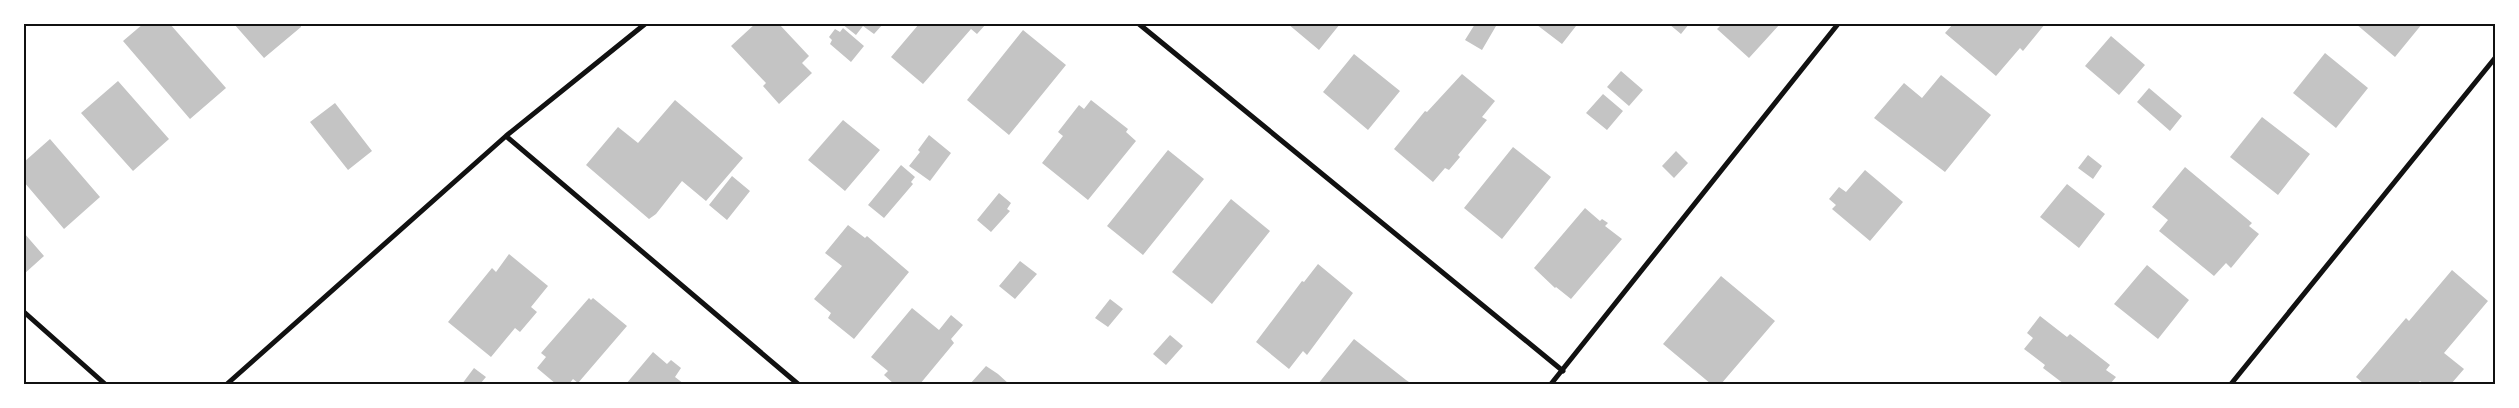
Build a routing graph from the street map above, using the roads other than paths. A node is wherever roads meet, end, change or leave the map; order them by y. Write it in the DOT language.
graph roads {
  1 [pos="644,24"];
  2 [pos="1139,24"];
  3 [pos="1838,24"];
  4 [pos="2495,58"];
  5 [pos="506,136"];
  6 [pos="24,312"];
  7 [pos="1563,371"];
  8 [pos="105,384"];
  9 [pos="227,384"];
  10 [pos="798,384"];
  11 [pos="1551,384"];
  12 [pos="2231,384"];
  1 -- 5 [label="street"];
  2 -- 7 [label="street"];
  3 -- 7 [label="street"];
  4 -- 12 [label="street"];
  5 -- 9 [label="street"];
  5 -- 10 [label="street"];
  6 -- 8 [label="street"];
  7 -- 11 [label="street"];
}
